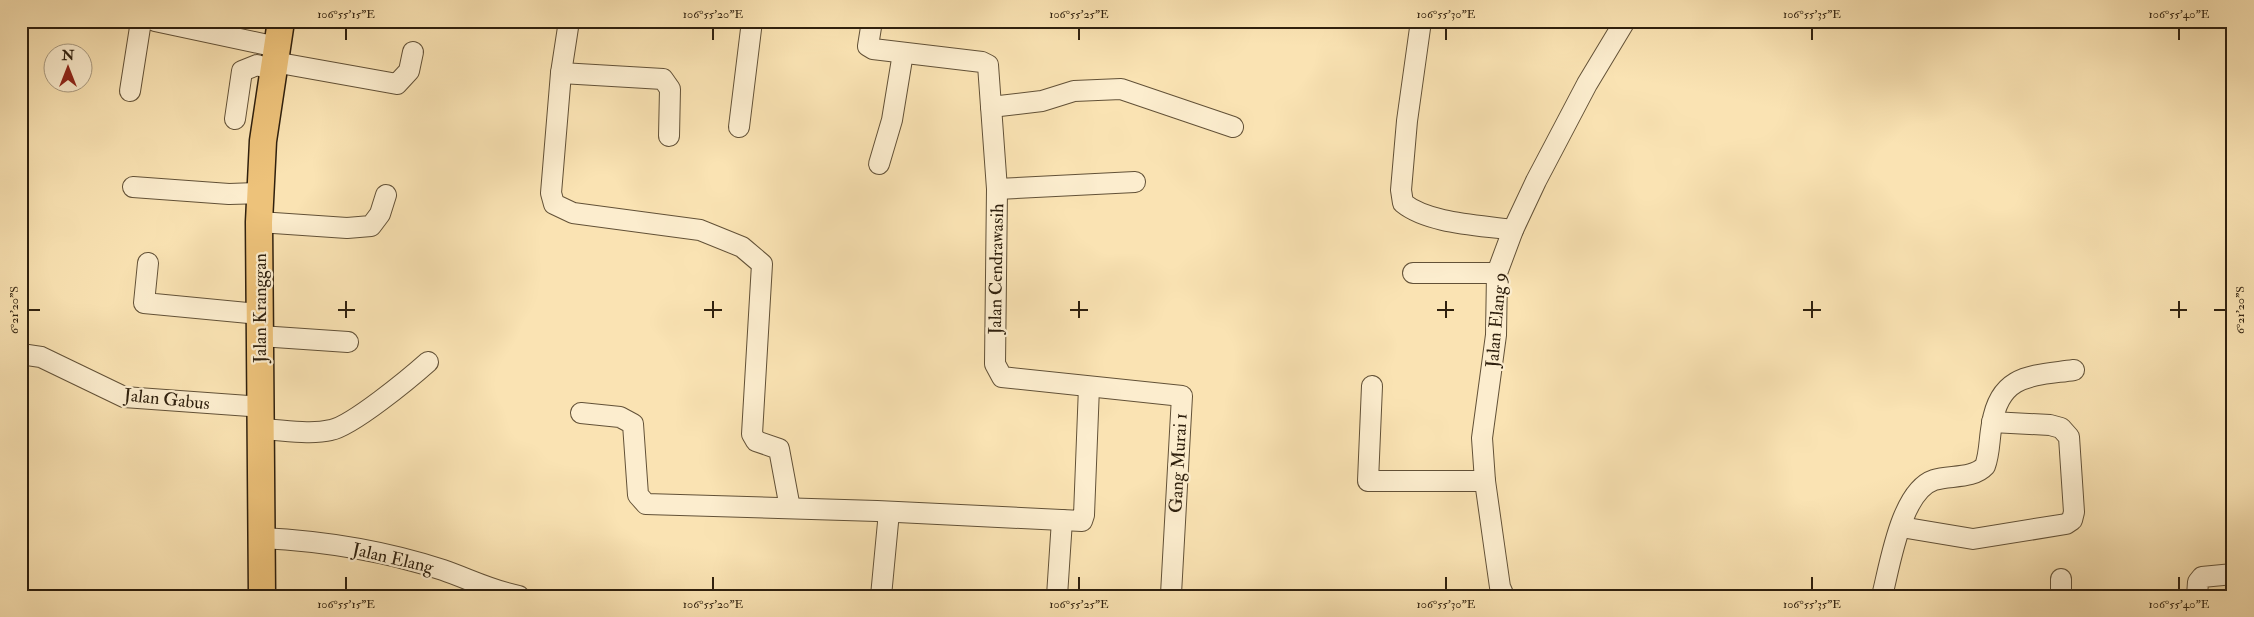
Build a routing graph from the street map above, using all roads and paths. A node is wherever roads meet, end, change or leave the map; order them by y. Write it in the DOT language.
graph roads {
  1 [pos="141,21"];
  2 [pos="155,21"];
  3 [pos="281,21"];
  4 [pos="569,21"];
  5 [pos="752,21"];
  6 [pos="872,21"];
  7 [pos="1421,21"];
  8 [pos="1621,22"];
  9 [pos="413,52"];
  10 [pos="903,52"];
  11 [pos="275,60"];
  12 [pos="561,73"];
  13 [pos="130,91"];
  14 [pos="991,107"];
  15 [pos="235,119"];
  16 [pos="1233,127"];
  17 [pos="739,128"];
  18 [pos="669,136"];
  19 [pos="879,164"];
  20 [pos="1135,182"];
  21 [pos="133,187"];
  22 [pos="997,189"];
  23 [pos="260,193"];
  24 [pos="386,196"];
  25 [pos="259,222"];
  26 [pos="1513,230"];
  27 [pos="148,263"];
  28 [pos="1413,273"];
  29 [pos="1497,273"];
  30 [pos="260,325"];
  31 [pos="348,342"];
  32 [pos="21,354"];
  33 [pos="428,362"];
  34 [pos="2074,370"];
  35 [pos="1372,386"];
  36 [pos="1090,387"];
  37 [pos="580,413"];
  38 [pos="268,422"];
  39 [pos="1992,422"];
  40 [pos="1485,481"];
  41 [pos="790,508"];
  42 [pos="889,512"];
  43 [pos="1062,520"];
  44 [pos="1901,527"];
  45 [pos="262,538"];
  46 [pos="2233,574"];
  47 [pos="1498,593"];
  48 [pos="1171,594"];
  49 [pos="262,596"];
  50 [pos="519,596"];
  51 [pos="880,596"];
  52 [pos="1057,596"];
  53 [pos="1882,596"];
  54 [pos="2197,596"];
  1 -- 13 [label="street"];
  2 -- 11 [label="street"];
  3 -- 11 [label="main road, Jalan Kranggan"];
  4 -- 12 [label="street"];
  5 -- 17 [label="street"];
  6 -- 10 [label="street, Jalan Cendrawasih"];
  7 -- 26 [label="street"];
  8 -- 26 [label="street, Jalan Elang 9"];
  9 -- 11 [label="street"];
  10 -- 14 [label="street, Jalan Cendrawasih"];
  10 -- 19 [label="street"];
  11 -- 15 [label="street"];
  11 -- 23 [label="main road, Jalan Kranggan"];
  12 -- 18 [label="street"];
  12 -- 41 [label="street"];
  14 -- 16 [label="street"];
  14 -- 22 [label="street, Jalan Cendrawasih"];
  20 -- 22 [label="street"];
  21 -- 23 [label="street"];
  22 -- 36 [label="street, Jalan Cendrawasih"];
  23 -- 25 [label="main road, Jalan Kranggan"];
  24 -- 25 [label="street"];
  25 -- 30 [label="main road, Jalan Kranggan"];
  26 -- 29 [label="street, Jalan Elang 9"];
  27 -- 30 [label="street"];
  28 -- 29 [label="street"];
  29 -- 40 [label="street, Jalan Elang 9"];
  30 -- 31 [label="street"];
  30 -- 38 [label="main road, Jalan Kranggan"];
  32 -- 38 [label="street, Jalan Gabus"];
  33 -- 38 [label="street, Jalan Gabus"];
  34 -- 39 [label="street"];
  35 -- 40 [label="street"];
  36 -- 43 [label="street"];
  36 -- 48 [label="street, Gang Murai 1"];
  37 -- 41 [label="street"];
  38 -- 45 [label="main road, Jalan Kranggan"];
  39 -- 44 [label="street"];
  39 -- 44 [label="street"];
  40 -- 47 [label="street, Jalan Elang 9"];
  41 -- 42 [label="street"];
  42 -- 43 [label="street"];
  42 -- 51 [label="street"];
  43 -- 52 [label="street"];
  44 -- 53 [label="street"];
  45 -- 49 [label="main road, Jalan Kranggan"];
  45 -- 50 [label="street, Jalan Elang"];
  46 -- 54 [label="street"];
}
